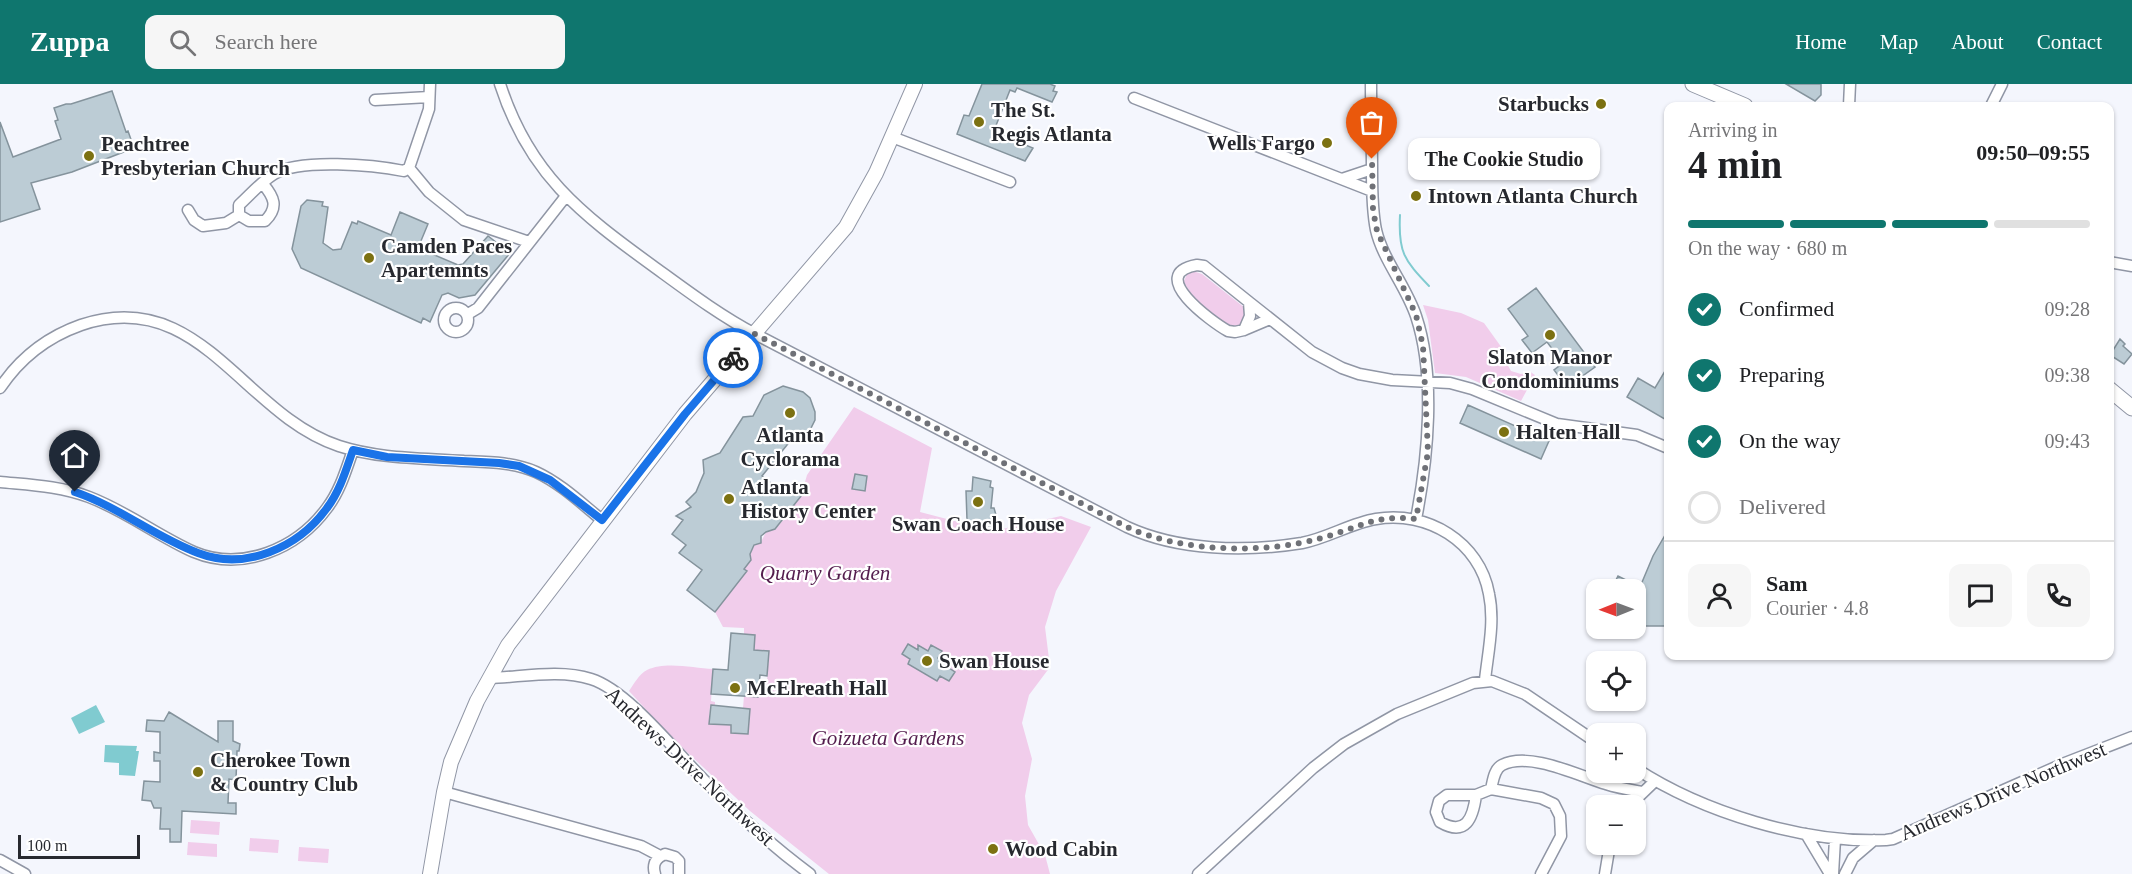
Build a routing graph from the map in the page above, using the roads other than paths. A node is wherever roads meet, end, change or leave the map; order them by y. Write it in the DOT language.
graph roads {
  1 [pos="430,84"];
  2 [pos="501,84"];
  3 [pos="915,84"];
  4 [pos="1371,84"];
  5 [pos="1693,84"];
  6 [pos="1850,84"];
  7 [pos="2002,84"];
  8 [pos="429,97"];
  9 [pos="1134,98"];
  10 [pos="375,100"];
  11 [pos="1736,102"];
  12 [pos="1850,102"];
  13 [pos="1993,102"];
  14 [pos="892,137"];
  15 [pos="409,168"];
  16 [pos="1372,169"];
  17 [pos="1342,179"];
  18 [pos="1011,182"];
  19 [pos="263,184"];
  20 [pos="1372,191"];
  21 [pos="566,196"];
  22 [pos="188,210"];
  23 [pos="239,215"];
  24 [pos="529,242"];
  25 [pos="2114,263"];
  26 [pos="2132,266"];
  27 [pos="1249,302"];
  28 [pos="468,314"];
  29 [pos="1270,318"];
  30 [pos="1244,330"];
  31 [pos="755,334"];
  32 [pos="1426,381"];
  33 [pos="0,388"];
  34 [pos="2114,393"];
  35 [pos="2131,405"];
  36 [pos="1664,446"];
  37 [pos="353,450"];
  38 [pos="0,482"];
  39 [pos="1416,519"];
  40 [pos="602,520"];
  41 [pos="490,678"];
  42 [pos="1485,680"];
  43 [pos="1586,735"];
  44 [pos="2132,737"];
  45 [pos="1646,775"];
  46 [pos="1655,781"];
  47 [pos="1491,789"];
  48 [pos="444,792"];
  49 [pos="1643,792"];
  50 [pos="1476,795"];
  51 [pos="1640,795"];
  52 [pos="1806,834"];
  53 [pos="1838,839"];
  54 [pos="1874,840"];
  55 [pos="1608,855"];
  56 [pos="660,856"];
  57 [pos="0,860"];
  58 [pos="25,874"];
  59 [pos="430,874"];
  60 [pos="655,874"];
  61 [pos="679,874"];
  62 [pos="810,874"];
  63 [pos="1198,874"];
  64 [pos="1541,874"];
  65 [pos="1605,874"];
  66 [pos="1831,874"];
  67 [pos="1838,874"];
  68 [pos="1845,874"];
  1 -- 8 [label="street"];
  2 -- 21 [label="street"];
  3 -- 14 [label="main road"];
  4 -- 16 [label="street"];
  5 -- 11 [label="highway"];
  6 -- 12 [label="street"];
  7 -- 13 [label="street"];
  8 -- 10 [label="street"];
  8 -- 15 [label="street"];
  9 -- 17 [label="street"];
  14 -- 18 [label="street"];
  14 -- 31 [label="main road"];
  15 -- 19 [label="street"];
  15 -- 24 [label="street"];
  16 -- 17 [label="street"];
  16 -- 20 [label="street"];
  17 -- 20 [label="street"];
  19 -- 23 [label="street"];
  19 -- 23 [label="street"];
  20 -- 32 [label="street"];
  21 -- 24 [label="street"];
  21 -- 31 [label="street"];
  22 -- 23 [label="street"];
  24 -- 28 [label="street"];
  25 -- 26 [label="street"];
  27 -- 29 [label="street"];
  27 -- 30 [label="street"];
  27 -- 30 [label="street"];
  29 -- 30 [label="street"];
  29 -- 32 [label="street"];
  31 -- 39 [label="street"];
  31 -- 40 [label="main road"];
  32 -- 36 [label="street"];
  32 -- 39 [label="street"];
  33 -- 37 [label="street"];
  34 -- 35 [label="highway"];
  37 -- 38 [label="street"];
  37 -- 40 [label="street"];
  39 -- 42 [label="street"];
  40 -- 41 [label="main road"];
  41 -- 48 [label="main road"];
  41 -- 62 [label="street, Andrews Drive Northwest"];
  42 -- 43 [label="street"];
  42 -- 63 [label="street"];
  44 -- 54 [label="street, Andrews Drive Northwest"];
  45 -- 46 [label="street, Andrews Drive Northwest"];
  46 -- 49 [label="street"];
  46 -- 52 [label="street, Andrews Drive Northwest"];
  47 -- 49 [label="street"];
  47 -- 50 [label="street"];
  47 -- 64 [label="street"];
  48 -- 56 [label="street"];
  48 -- 59 [label="main road"];
  49 -- 51 [label="street"];
  52 -- 53 [label="street, Andrews Drive Northwest"];
  52 -- 66 [label="street"];
  53 -- 54 [label="street, Andrews Drive Northwest"];
  53 -- 66 [label="street"];
  53 -- 67 [label="street"];
  54 -- 68 [label="street"];
  55 -- 65 [label="street"];
  56 -- 60 [label="street"];
  56 -- 61 [label="street"];
  57 -- 58 [label="street"];
}
